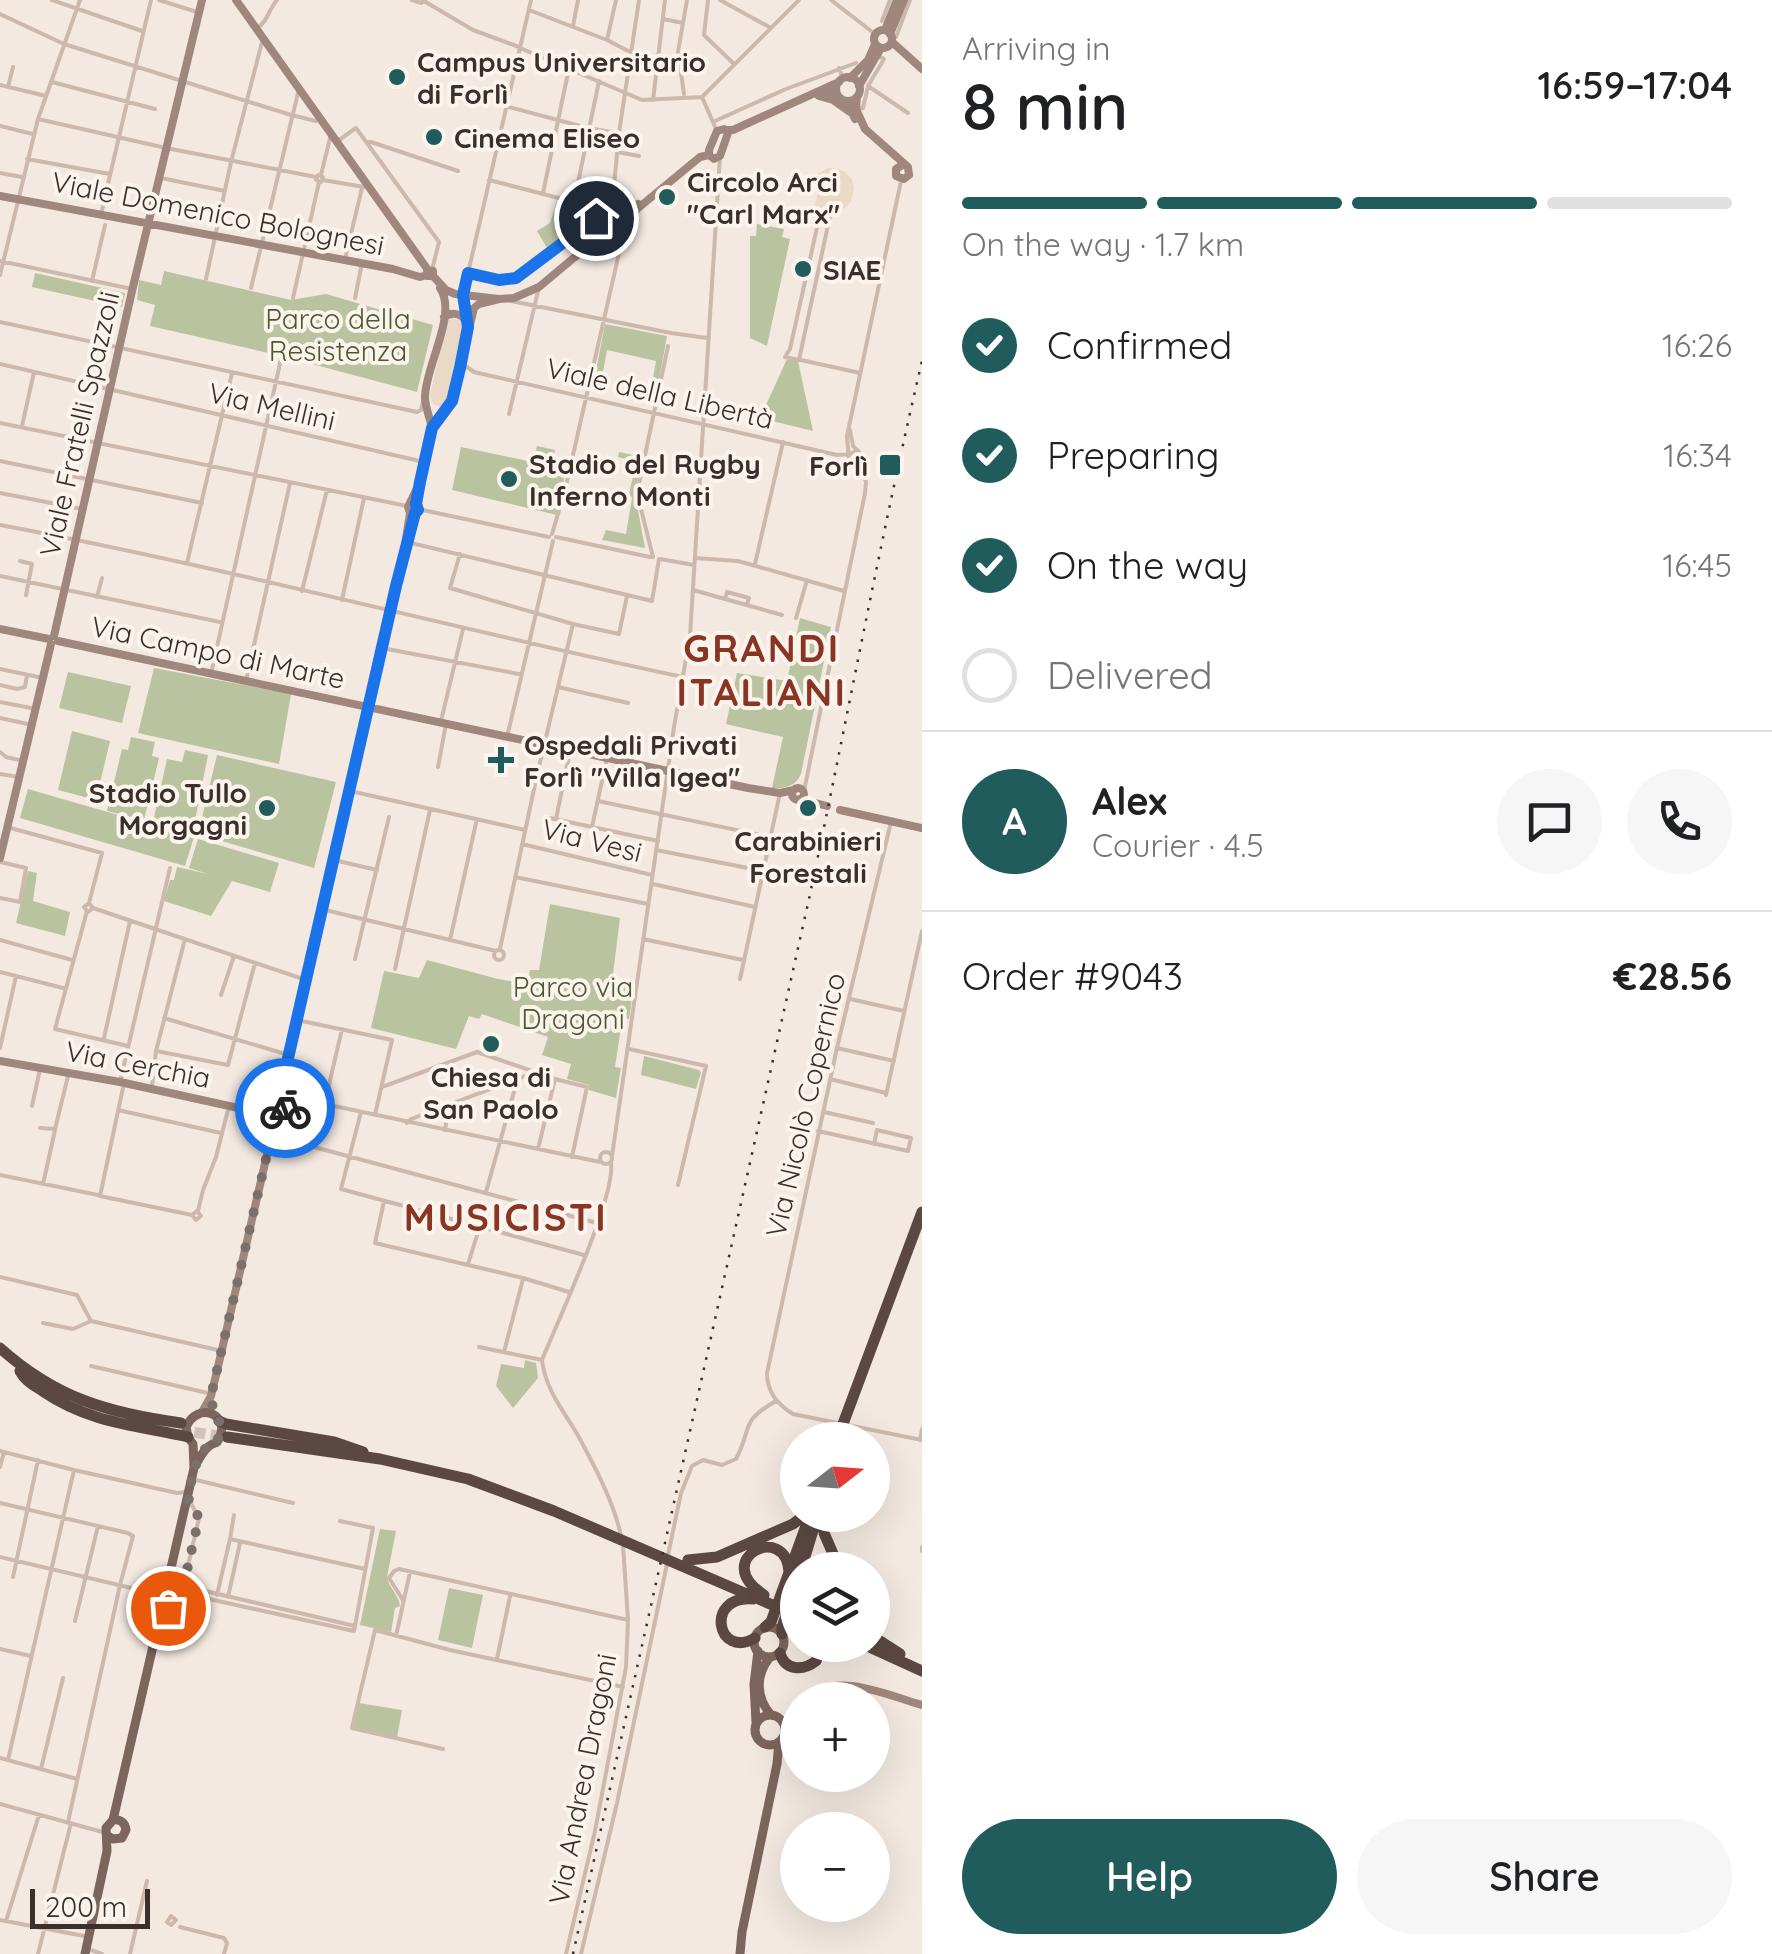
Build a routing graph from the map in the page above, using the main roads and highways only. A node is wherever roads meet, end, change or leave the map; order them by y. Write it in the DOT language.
graph roads {
  1 [pos="202,0"];
  2 [pos="236,0"];
  3 [pos="901,3"];
  4 [pos="884,38"];
  5 [pos="922,68"];
  6 [pos="844,80"];
  7 [pos="864,86"];
  8 [pos="819,96"];
  9 [pos="857,97"];
  10 [pos="843,100"];
  11 [pos="855,112"];
  12 [pos="720,127"];
  13 [pos="714,155"];
  14 [pos="920,178"];
  15 [pos="0,196"];
  16 [pos="623,210"];
  17 [pos="149,224"];
  18 [pos="626,224"];
  19 [pos="608,225"];
  20 [pos="430,273"];
  21 [pos="463,295"];
  22 [pos="503,299"];
  23 [pos="446,316"];
  24 [pos="468,325"];
  25 [pos="425,394"];
  26 [pos="449,405"];
  27 [pos="432,428"];
  28 [pos="0,629"];
  29 [pos="53,640"];
  30 [pos="368,706"];
  31 [pos="827,806"];
  32 [pos="892,820"];
  33 [pos="922,826"];
  34 [pos="2,842"];
  35 [pos="0,860"];
  36 [pos="0,1061"];
  37 [pos="273,1117"];
  38 [pos="269,1146"];
  39 [pos="922,1212"];
  40 [pos="922,1226"];
  41 [pos="909,1254"];
  42 [pos="0,1351"];
  43 [pos="19,1368"];
  44 [pos="211,1395"];
  45 [pos="187,1420"];
  46 [pos="848,1422"];
  47 [pos="218,1432"];
  48 [pos="190,1440"];
  49 [pos="361,1454"];
  50 [pos="189,1492"];
  51 [pos="608,1531"];
  52 [pos="780,1531"];
  53 [pos="756,1545"];
  54 [pos="780,1552"];
  55 [pos="688,1560"];
  56 [pos="764,1598"];
  57 [pos="780,1606"];
  58 [pos="780,1606"];
  59 [pos="765,1628"];
  60 [pos="780,1632"];
  61 [pos="756,1645"];
  62 [pos="780,1649"];
  63 [pos="890,1649"];
  64 [pos="775,1655"];
  65 [pos="890,1655"];
  66 [pos="780,1658"];
  67 [pos="785,1662"];
  68 [pos="814,1662"];
  69 [pos="922,1668"];
  70 [pos="890,1697"];
  71 [pos="922,1705"];
  72 [pos="780,1714"];
  73 [pos="775,1717"];
  74 [pos="780,1724"];
  75 [pos="756,1725"];
  76 [pos="779,1742"];
  77 [pos="763,1743"];
  78 [pos="775,1774"];
  79 [pos="120,1795"];
  80 [pos="124,1824"];
  81 [pos="110,1830"];
  82 [pos="85,1951"];
  83 [pos="740,1954"];
  1 -- 17 [label="main road, Viale Fratelli Spazzoli"];
  2 -- 20 [label="main road"];
  3 -- 4 [label="main road"];
  4 -- 5 [label="main road"];
  4 -- 6 [label="main road"];
  4 -- 7 [label="main road"];
  6 -- 7 [label="main road"];
  6 -- 10 [label="main road"];
  6 -- 12 [label="main road"];
  7 -- 9 [label="main road"];
  8 -- 10 [label="main road"];
  8 -- 11 [label="main road"];
  8 -- 12 [label="main road"];
  9 -- 10 [label="main road"];
  9 -- 11 [label="main road"];
  10 -- 11 [label="main road"];
  11 -- 14 [label="main road"];
  12 -- 13 [label="main road"];
  13 -- 16 [label="main road"];
  13 -- 18 [label="main road"];
  15 -- 17 [label="main road, Viale Domenico Bolognesi"];
  16 -- 18 [label="main road"];
  16 -- 19 [label="main road"];
  17 -- 20 [label="main road, Viale Domenico Bolognesi"];
  17 -- 29 [label="main road, Viale Fratelli Spazzoli"];
  18 -- 19 [label="main road"];
  19 -- 22 [label="main road"];
  20 -- 21 [label="main road"];
  20 -- 23 [label="main road"];
  21 -- 22 [label="main road"];
  21 -- 23 [label="main road"];
  21 -- 24 [label="main road"];
  22 -- 24 [label="main road"];
  23 -- 24 [label="main road"];
  23 -- 25 [label="main road"];
  24 -- 26 [label="main road"];
  25 -- 26 [label="main road"];
  25 -- 27 [label="main road"];
  26 -- 27 [label="main road"];
  27 -- 30 [label="main road"];
  28 -- 29 [label="main road, Via Campo di Marte"];
  29 -- 30 [label="main road, Via Campo di Marte"];
  29 -- 34 [label="main road, Viale Fratelli Spazzoli"];
  30 -- 31 [label="main road, Via Campo di Marte"];
  30 -- 37 [label="main road"];
  32 -- 32 [label="main road"];
  32 -- 33 [label="main road"];
  34 -- 35 [label="main road, Viale Fratelli Spazzoli"];
  36 -- 37 [label="main road, Via Cerchia"];
  37 -- 38 [label="main road"];
  37 -- 38 [label="main road"];
  38 -- 44 [label="main road"];
  39 -- 41 [label="highway"];
  40 -- 41 [label="highway"];
  41 -- 46 [label="highway"];
  42 -- 43 [label="highway"];
  43 -- 45 [label="highway"];
  43 -- 45 [label="highway"];
  43 -- 48 [label="highway"];
  44 -- 45 [label="main road"];
  44 -- 47 [label="main road"];
  45 -- 47 [label="main road"];
  45 -- 48 [label="main road"];
  47 -- 48 [label="main road"];
  47 -- 49 [label="highway"];
  47 -- 49 [label="highway"];
  47 -- 50 [label="main road"];
  48 -- 50 [label="main road"];
  49 -- 51 [label="highway"];
  50 -- 79 [label="main road"];
  51 -- 55 [label="highway"];
  51 -- 56 [label="highway"];
  52 -- 53 [label="highway"];
  53 -- 54 [label="highway"];
  53 -- 55 [label="highway"];
  53 -- 56 [label="highway"];
  55 -- 56 [label="highway"];
  56 -- 58 [label="highway"];
  56 -- 61 [label="highway"];
  57 -- 59 [label="highway"];
  59 -- 60 [label="main road"];
  59 -- 61 [label="main road"];
  61 -- 64 [label="main road"];
  61 -- 75 [label="main road"];
  62 -- 64 [label="main road"];
  63 -- 69 [label="highway"];
  64 -- 66 [label="highway"];
  64 -- 73 [label="main road"];
  65 -- 69 [label="highway"];
  67 -- 68 [label="highway"];
  70 -- 71 [label="main road"];
  72 -- 73 [label="main road"];
  73 -- 74 [label="main road"];
  73 -- 75 [label="main road"];
  75 -- 77 [label="main road"];
  76 -- 77 [label="main road"];
  76 -- 78 [label="main road"];
  77 -- 78 [label="main road"];
  78 -- 83 [label="main road"];
  79 -- 80 [label="main road"];
  79 -- 81 [label="main road"];
  80 -- 81 [label="main road"];
  80 -- 81 [label="main road"];
  81 -- 82 [label="main road"];
}
